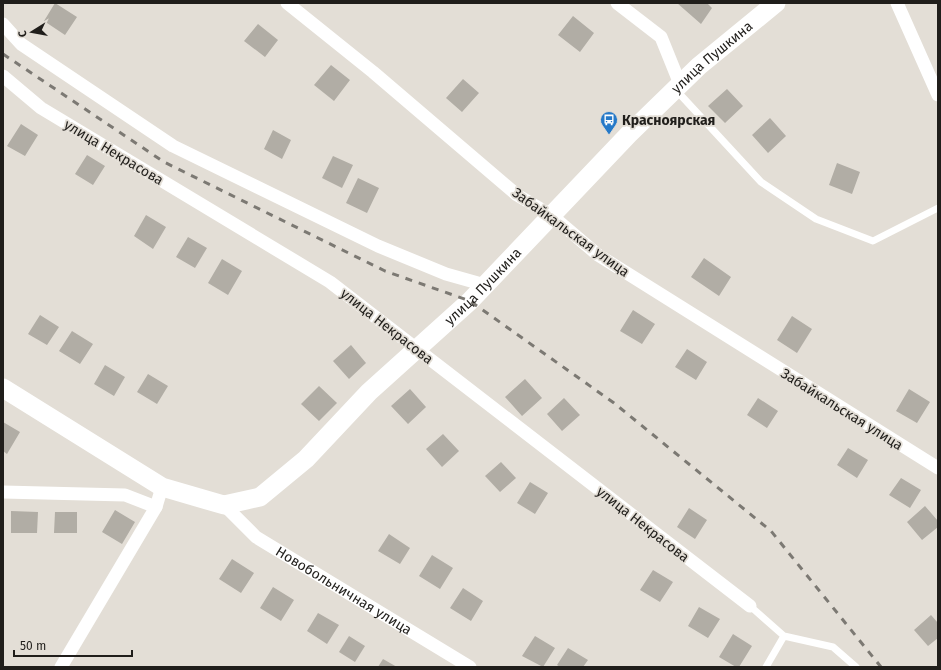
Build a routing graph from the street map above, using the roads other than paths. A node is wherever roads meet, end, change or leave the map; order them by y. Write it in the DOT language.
graph roads {
  1 [pos="287,3"];
  2 [pos="617,3"];
  3 [pos="776,3"];
  4 [pos="897,3"];
  5 [pos="3,24"];
  6 [pos="3,76"];
  7 [pos="678,87"];
  8 [pos="938,95"];
  9 [pos="938,208"];
  10 [pos="551,215"];
  11 [pos="485,285"];
  12 [pos="417,349"];
  13 [pos="3,388"];
  14 [pos="938,468"];
  15 [pos="162,486"];
  16 [pos="3,492"];
  17 [pos="224,505"];
  18 [pos="156,507"];
  19 [pos="750,606"];
  20 [pos="784,636"];
  21 [pos="61,667"];
  22 [pos="470,667"];
  23 [pos="766,667"];
  24 [pos="856,667"];
  1 -- 10 [label="street, Забайкальская улица"];
  2 -- 7 [label="street"];
  3 -- 7 [label="street, улица Пушкина"];
  4 -- 8 [label="street"];
  5 -- 11 [label="street"];
  6 -- 12 [label="street, улица Некрасова"];
  7 -- 9 [label="lane"];
  7 -- 10 [label="street, улица Пушкина"];
  10 -- 11 [label="street, улица Пушкина"];
  10 -- 14 [label="street, Забайкальская улица"];
  11 -- 12 [label="street, улица Пушкина"];
  12 -- 17 [label="street, улица Пушкина"];
  12 -- 19 [label="street, улица Некрасова"];
  13 -- 15 [label="street"];
  15 -- 17 [label="street, улица Пушкина"];
  15 -- 18 [label="street"];
  16 -- 18 [label="street"];
  17 -- 22 [label="street, Новобольничная улица"];
  18 -- 21 [label="street"];
  19 -- 20 [label="lane"];
  20 -- 23 [label="lane"];
  20 -- 24 [label="lane"];
}
